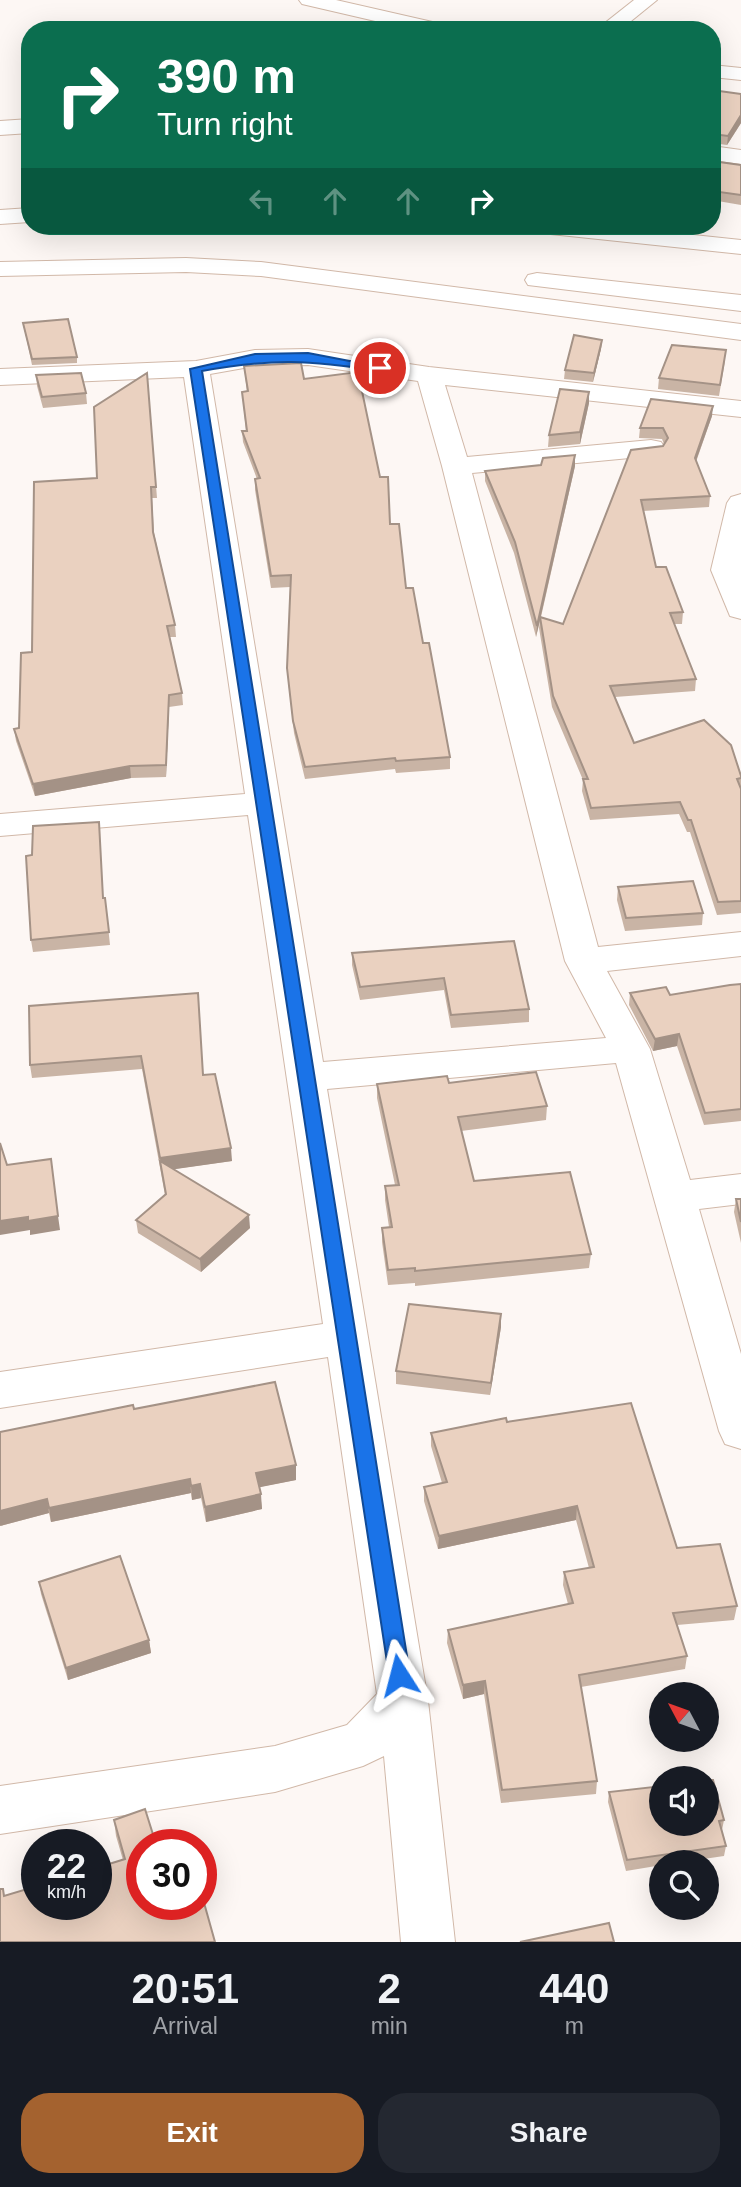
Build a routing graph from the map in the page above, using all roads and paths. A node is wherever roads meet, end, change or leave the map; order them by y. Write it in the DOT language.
graph roads {
  1 [pos="309,0"];
  2 [pos="647,0"];
  3 [pos="403,21"];
  4 [pos="618,21"];
  5 [pos="721,72"];
  6 [pos="741,74"];
  7 [pos="21,127"];
  8 [pos="0,128"];
  9 [pos="721,154"];
  10 [pos="741,157"];
  11 [pos="21,216"];
  12 [pos="0,217"];
  13 [pos="627,235"];
  14 [pos="741,247"];
  15 [pos="0,249"];
  16 [pos="0,269"];
  17 [pos="481,274"];
  18 [pos="508,277"];
  19 [pos="741,303"];
  20 [pos="741,332"];
  21 [pos="196,369"];
  22 [pos="429,375"];
  23 [pos="0,377"];
  24 [pos="741,409"];
  25 [pos="651,448"];
  26 [pos="456,466"];
  27 [pos="741,503"];
  28 [pos="733,571"];
  29 [pos="741,610"];
  30 [pos="263,803"];
  31 [pos="0,825"];
  32 [pos="741,944"];
  33 [pos="583,961"];
  34 [pos="631,1049"];
  35 [pos="306,1077"];
  36 [pos="741,1189"];
  37 [pos="675,1197"];
  38 [pos="346,1337"];
  39 [pos="0,1390"];
  40 [pos="741,1431"];
  41 [pos="403,1701"];
  42 [pos="0,1810"];
  43 [pos="428,1942"];
  1 -- 3 [label="street"];
  2 -- 4 [label="street"];
  5 -- 6 [label="street"];
  7 -- 8 [label="street"];
  9 -- 10 [label="street"];
  11 -- 12 [label="street"];
  13 -- 14 [label="street"];
  15 -- 17 [label="street"];
  16 -- 20 [label="street"];
  18 -- 19 [label="street"];
  21 -- 22 [label="street"];
  21 -- 23 [label="street"];
  21 -- 30 [label="street"];
  22 -- 24 [label="street"];
  22 -- 26 [label="street"];
  25 -- 26 [label="street"];
  26 -- 33 [label="street"];
  27 -- 28 [label="street"];
  28 -- 29 [label="street"];
  30 -- 31 [label="street"];
  30 -- 35 [label="street"];
  32 -- 33 [label="street"];
  33 -- 34 [label="street"];
  34 -- 35 [label="street"];
  34 -- 37 [label="street"];
  35 -- 38 [label="street"];
  36 -- 37 [label="street"];
  37 -- 40 [label="street"];
  38 -- 39 [label="street"];
  38 -- 41 [label="street"];
  41 -- 42 [label="street"];
  41 -- 43 [label="street"];
}
